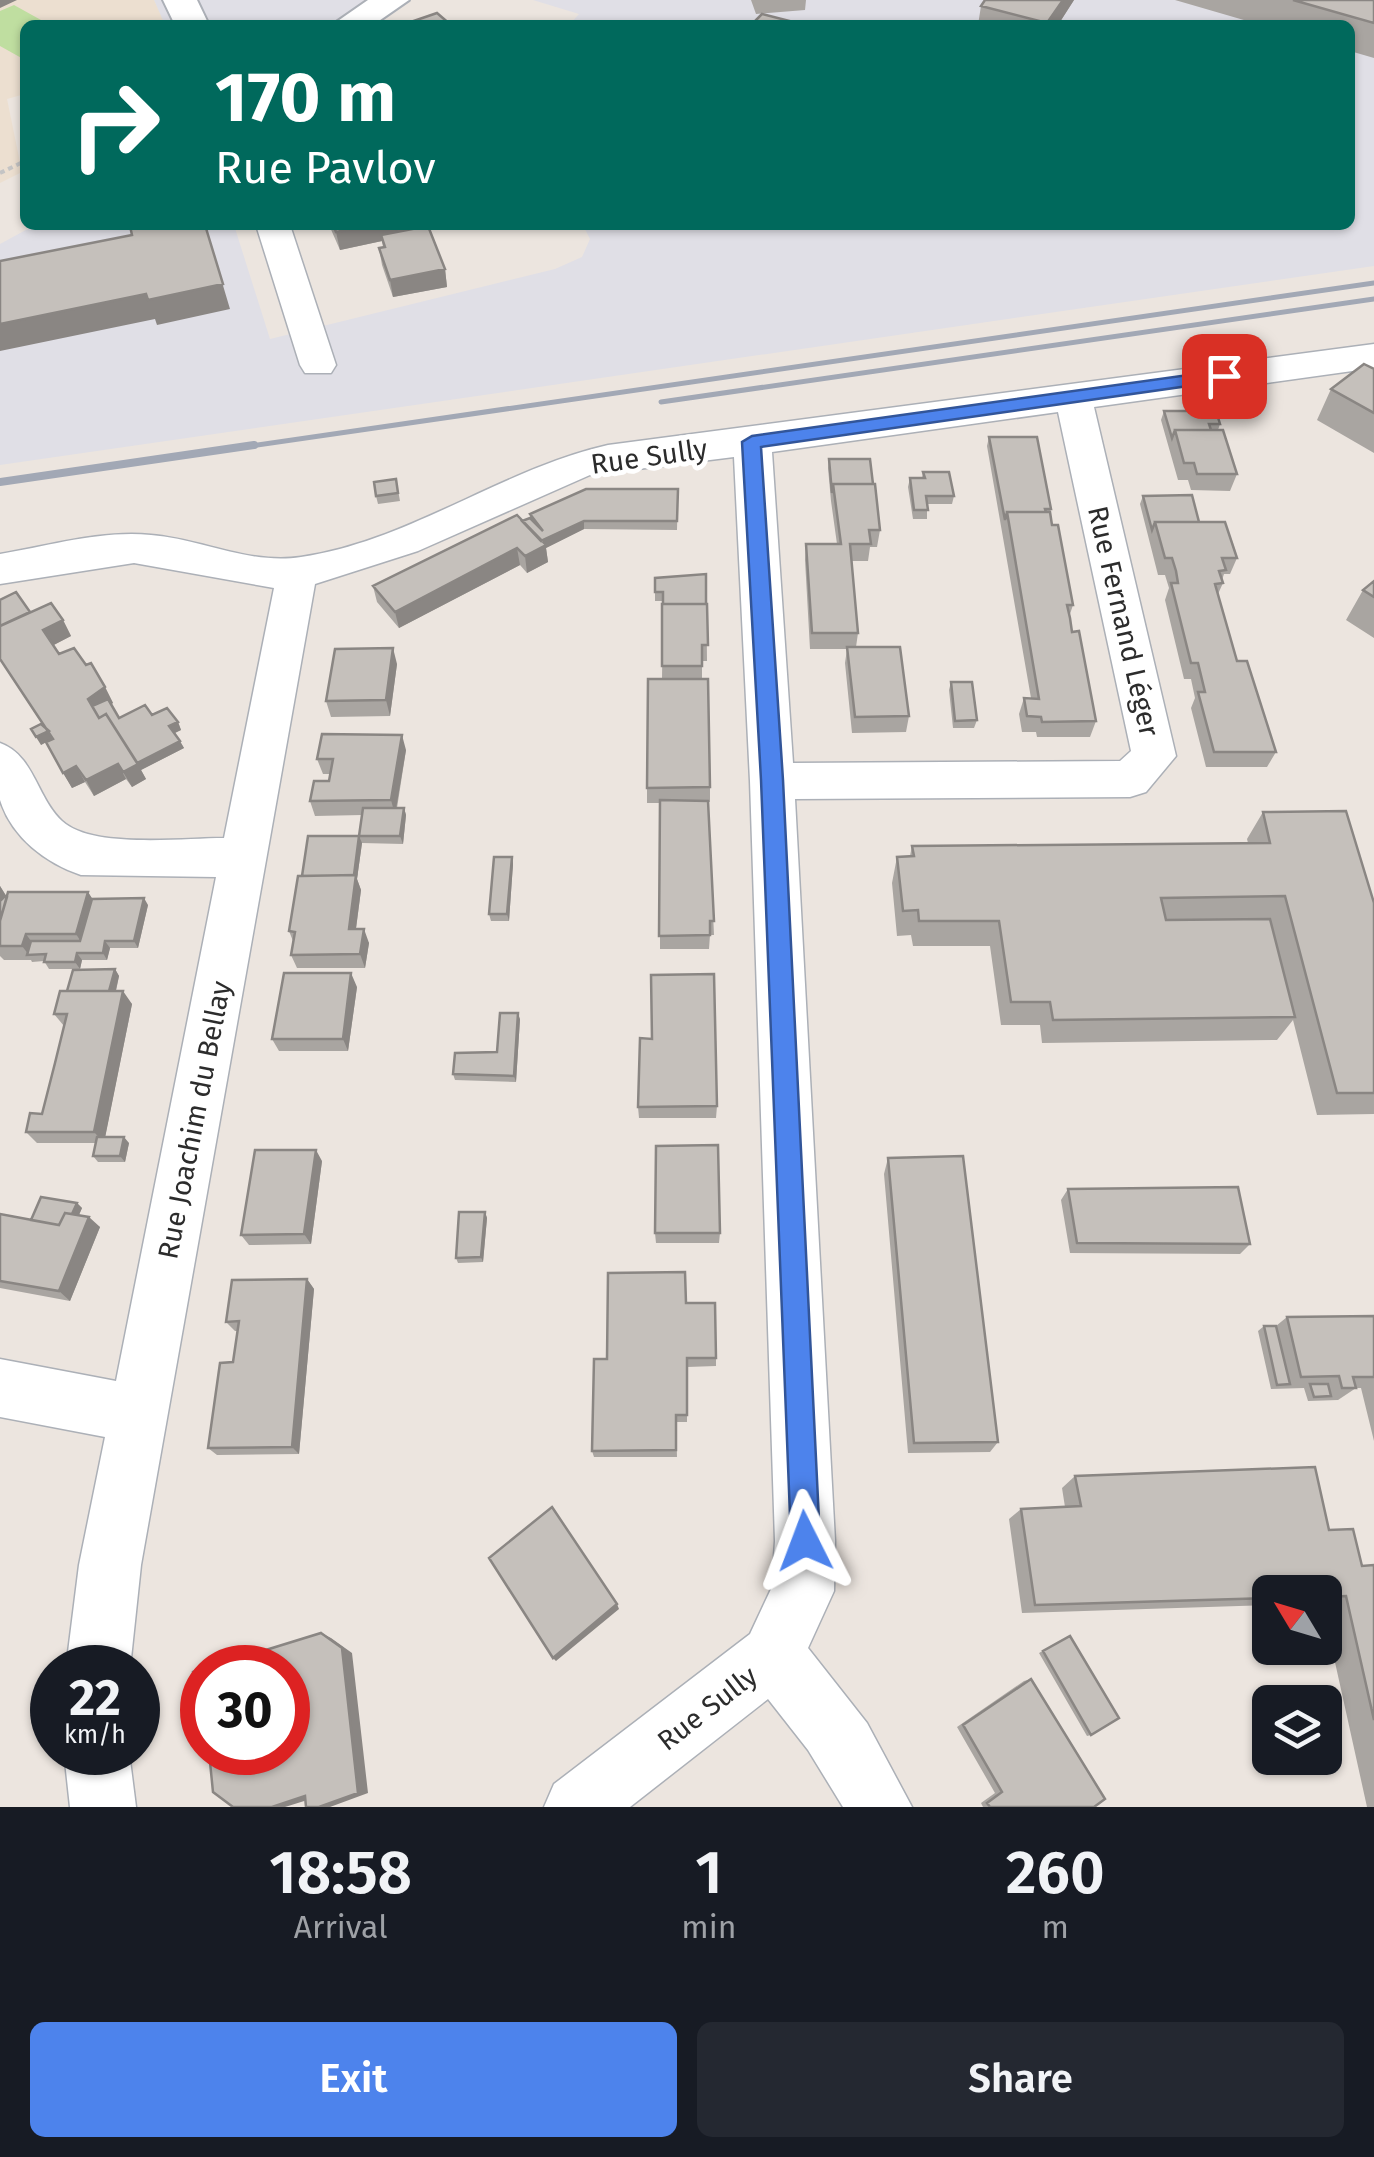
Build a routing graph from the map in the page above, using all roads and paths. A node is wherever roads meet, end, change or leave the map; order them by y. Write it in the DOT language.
graph roads {
  1 [pos="392,0"];
  2 [pos="358,20"];
  3 [pos="275,230"];
  4 [pos="1374,356"];
  5 [pos="318,365"];
  6 [pos="1073,397"];
  7 [pos="752,442"];
  8 [pos="0,569"];
  9 [pos="297,573"];
  10 [pos="0,761"];
  11 [pos="772,780"];
  12 [pos="243,858"];
  13 [pos="0,1388"];
  14 [pos="139,1414"];
  15 [pos="101,1645"];
  16 [pos="772,1656"];
  17 [pos="99,1775"];
  18 [pos="103,1807"];
  19 [pos="578,1807"];
  20 [pos="879,1807"];
  1 -- 2 [label="street"];
  3 -- 5 [label="street"];
  4 -- 6 [label="street"];
  6 -- 7 [label="street"];
  6 -- 11 [label="street, Rue Fernand Léger"];
  7 -- 9 [label="street, Rue Sully"];
  7 -- 11 [label="street, Rue Sully"];
  8 -- 9 [label="street, Rue Sully"];
  9 -- 12 [label="street, Rue Joachim du Bellay"];
  10 -- 12 [label="street"];
  11 -- 16 [label="street, Rue Sully"];
  12 -- 14 [label="street, Rue Joachim du Bellay"];
  13 -- 14 [label="street"];
  14 -- 15 [label="street, Rue Joachim du Bellay"];
  16 -- 19 [label="street, Rue Sully"];
  16 -- 20 [label="street"];
  17 -- 18 [label="street"];
}
